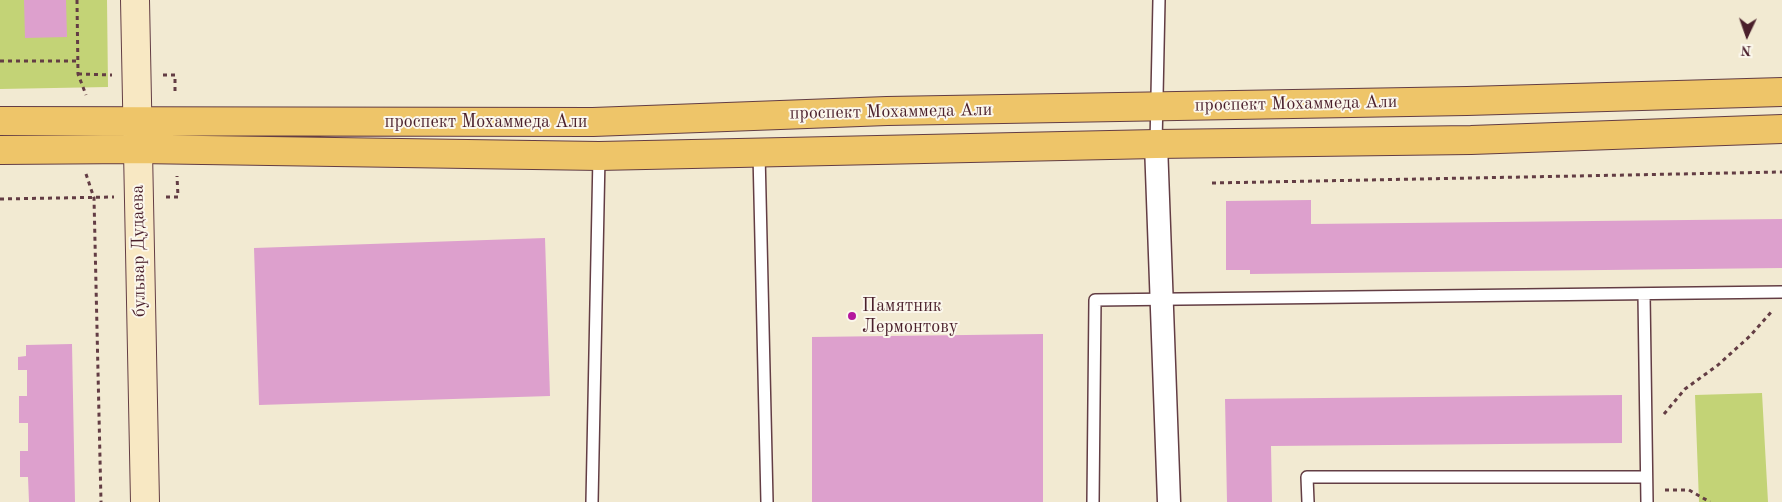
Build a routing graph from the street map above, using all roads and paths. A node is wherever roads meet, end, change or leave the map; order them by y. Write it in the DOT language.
graph roads {
  1 [pos="77,0"];
  2 [pos="135,0"];
  3 [pos="1159,0"];
  4 [pos="0,61"];
  5 [pos="78,62"];
  6 [pos="1782,92"];
  7 [pos="1156,106"];
  8 [pos="86,120"];
  9 [pos="0,121"];
  10 [pos="137,121"];
  11 [pos="1782,129"];
  12 [pos="1156,144"];
  13 [pos="86,149"];
  14 [pos="137,149"];
  15 [pos="0,150"];
  16 [pos="759,153"];
  17 [pos="599,156"];
  18 [pos="1782,172"];
  19 [pos="1212,184"];
  20 [pos="138,196"];
  21 [pos="178,197"];
  22 [pos="94,198"];
  23 [pos="0,199"];
  24 [pos="1782,292"];
  25 [pos="1644,294"];
  26 [pos="1163,300"];
  27 [pos="1776,307"];
  28 [pos="1660,419"];
  29 [pos="1646,476"];
  30 [pos="1661,490"];
  31 [pos="101,502"];
  32 [pos="145,502"];
  33 [pos="592,502"];
  34 [pos="767,502"];
  35 [pos="1093,502"];
  36 [pos="1169,502"];
  37 [pos="1308,502"];
  38 [pos="1647,502"];
  39 [pos="1710,502"];
  1 -- 5 [label="path"];
  2 -- 10 [label="main road, бульвар Дудаева"];
  3 -- 7 [label="lane"];
  4 -- 5 [label="path"];
  5 -- 8 [label="path"];
  6 -- 7 [label="main road, проспект Мохаммеда Али"];
  7 -- 10 [label="main road, проспект Мохаммеда Али"];
  7 -- 12 [label="lane"];
  8 -- 9 [label="main road, проспект Мохаммеда Али"];
  8 -- 10 [label="main road, проспект Мохаммеда Али"];
  10 -- 14 [label="main road, бульвар Дудаева"];
  11 -- 12 [label="main road, проспект Мохаммеда Али"];
  12 -- 16 [label="main road, проспект Мохаммеда Али"];
  12 -- 26 [label="street"];
  13 -- 14 [label="main road, проспект Мохаммеда Али"];
  13 -- 15 [label="main road, проспект Мохаммеда Али"];
  13 -- 22 [label="path"];
  14 -- 17 [label="main road, проспект Мохаммеда Али"];
  14 -- 20 [label="main road, бульвар Дудаева"];
  16 -- 17 [label="main road, проспект Мохаммеда Али"];
  16 -- 34 [label="lane"];
  17 -- 33 [label="lane"];
  18 -- 19 [label="path"];
  20 -- 21 [label="path"];
  20 -- 22 [label="path"];
  20 -- 32 [label="main road, бульвар Дудаева"];
  22 -- 23 [label="path"];
  22 -- 31 [label="path"];
  24 -- 25 [label="lane"];
  25 -- 26 [label="lane"];
  25 -- 29 [label="lane"];
  26 -- 35 [label="lane"];
  26 -- 36 [label="street"];
  27 -- 28 [label="path"];
  29 -- 37 [label="lane"];
  29 -- 38 [label="lane"];
  30 -- 39 [label="path"];
}
